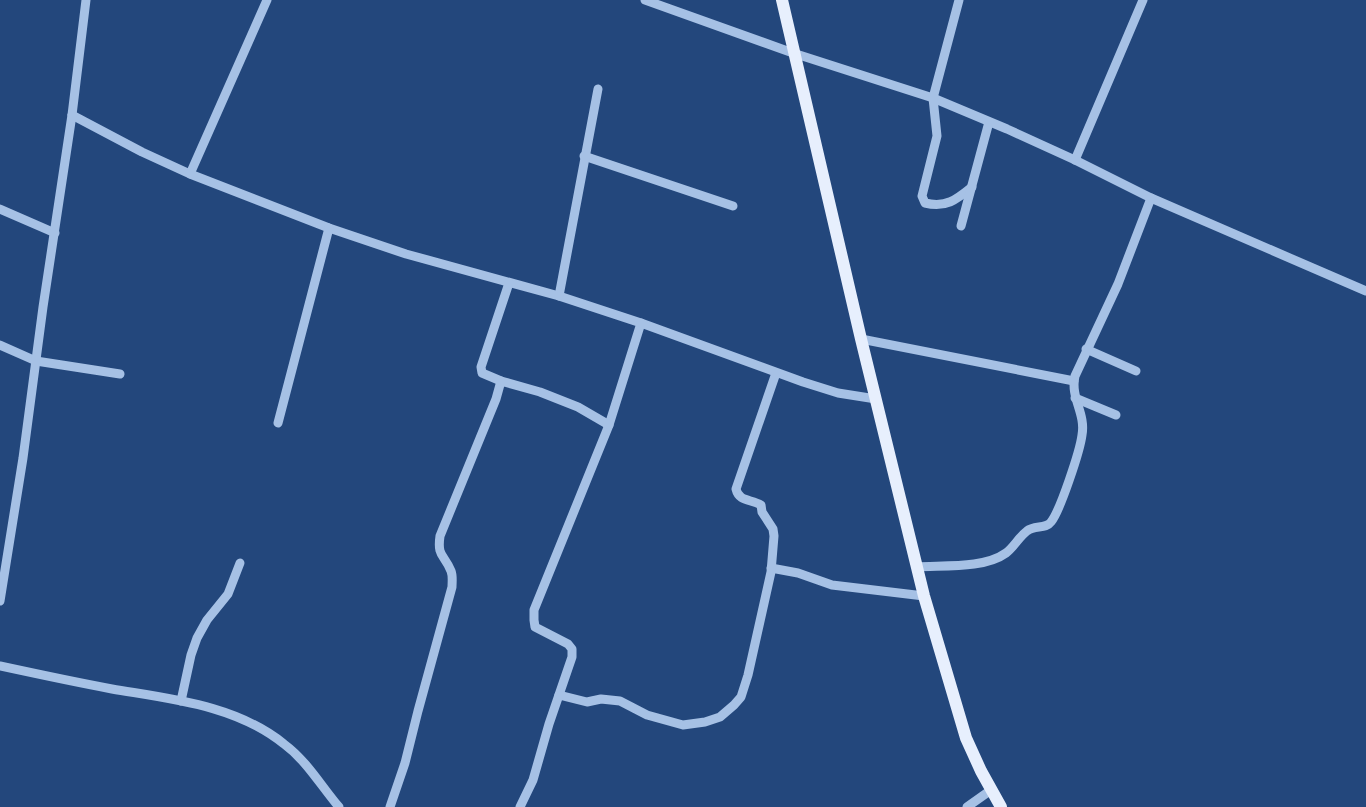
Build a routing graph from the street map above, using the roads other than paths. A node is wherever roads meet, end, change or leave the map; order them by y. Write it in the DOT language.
graph roads {
  1 [pos="86,0"];
  2 [pos="267,0"];
  3 [pos="645,0"];
  4 [pos="782,0"];
  5 [pos="960,0"];
  6 [pos="1142,0"];
  7 [pos="793,53"];
  8 [pos="598,89"];
  9 [pos="933,98"];
  10 [pos="72,116"];
  11 [pos="989,122"];
  12 [pos="584,156"];
  13 [pos="1075,160"];
  14 [pos="190,174"];
  15 [pos="972,187"];
  16 [pos="1151,198"];
  17 [pos="733,206"];
  18 [pos="0,209"];
  19 [pos="961,226"];
  20 [pos="329,228"];
  21 [pos="55,233"];
  22 [pos="509,283"];
  23 [pos="1366,291"];
  24 [pos="559,296"];
  25 [pos="641,323"];
  26 [pos="860,339"];
  27 [pos="0,345"];
  28 [pos="1086,349"];
  29 [pos="36,361"];
  30 [pos="1136,371"];
  31 [pos="776,373"];
  32 [pos="120,374"];
  33 [pos="501,381"];
  34 [pos="1074,381"];
  35 [pos="1076,398"];
  36 [pos="876,399"];
  37 [pos="1116,415"];
  38 [pos="278,423"];
  39 [pos="609,425"];
  40 [pos="4,558"];
  41 [pos="240,563"];
  42 [pos="916,567"];
  43 [pos="771,568"];
  44 [pos="924,596"];
  45 [pos="0,601"];
  46 [pos="0,666"];
  47 [pos="559,695"];
  48 [pos="181,702"];
  49 [pos="991,790"];
  50 [pos="339,807"];
  51 [pos="390,807"];
  52 [pos="520,807"];
  53 [pos="966,807"];
  54 [pos="1001,807"];
  1 -- 10 [label="street"];
  2 -- 14 [label="street"];
  3 -- 7 [label="street"];
  4 -- 7 [label="main road"];
  5 -- 9 [label="street"];
  6 -- 13 [label="street"];
  7 -- 9 [label="street"];
  7 -- 26 [label="main road"];
  8 -- 12 [label="street"];
  9 -- 11 [label="street"];
  9 -- 15 [label="street"];
  10 -- 14 [label="street"];
  10 -- 21 [label="street"];
  11 -- 13 [label="street"];
  11 -- 15 [label="street"];
  12 -- 17 [label="street"];
  12 -- 24 [label="street"];
  13 -- 16 [label="street"];
  14 -- 20 [label="street"];
  15 -- 19 [label="street"];
  16 -- 23 [label="street"];
  16 -- 28 [label="street"];
  18 -- 21 [label="street"];
  20 -- 22 [label="street"];
  20 -- 38 [label="street"];
  21 -- 29 [label="street"];
  22 -- 24 [label="street"];
  22 -- 33 [label="street"];
  24 -- 25 [label="street"];
  25 -- 31 [label="street"];
  25 -- 39 [label="street"];
  26 -- 34 [label="street"];
  26 -- 36 [label="main road"];
  27 -- 29 [label="street"];
  28 -- 30 [label="street"];
  28 -- 34 [label="street"];
  29 -- 32 [label="street"];
  29 -- 40 [label="street"];
  31 -- 36 [label="street"];
  31 -- 43 [label="street"];
  33 -- 39 [label="street"];
  33 -- 51 [label="street"];
  34 -- 35 [label="street"];
  35 -- 37 [label="street"];
  35 -- 42 [label="street"];
  36 -- 42 [label="main road"];
  39 -- 47 [label="street"];
  40 -- 45 [label="street"];
  41 -- 48 [label="street"];
  42 -- 44 [label="main road"];
  43 -- 44 [label="street"];
  43 -- 47 [label="street"];
  44 -- 49 [label="main road"];
  46 -- 48 [label="street"];
  47 -- 52 [label="street"];
  48 -- 50 [label="street"];
  49 -- 53 [label="street"];
  49 -- 54 [label="main road"];
}
